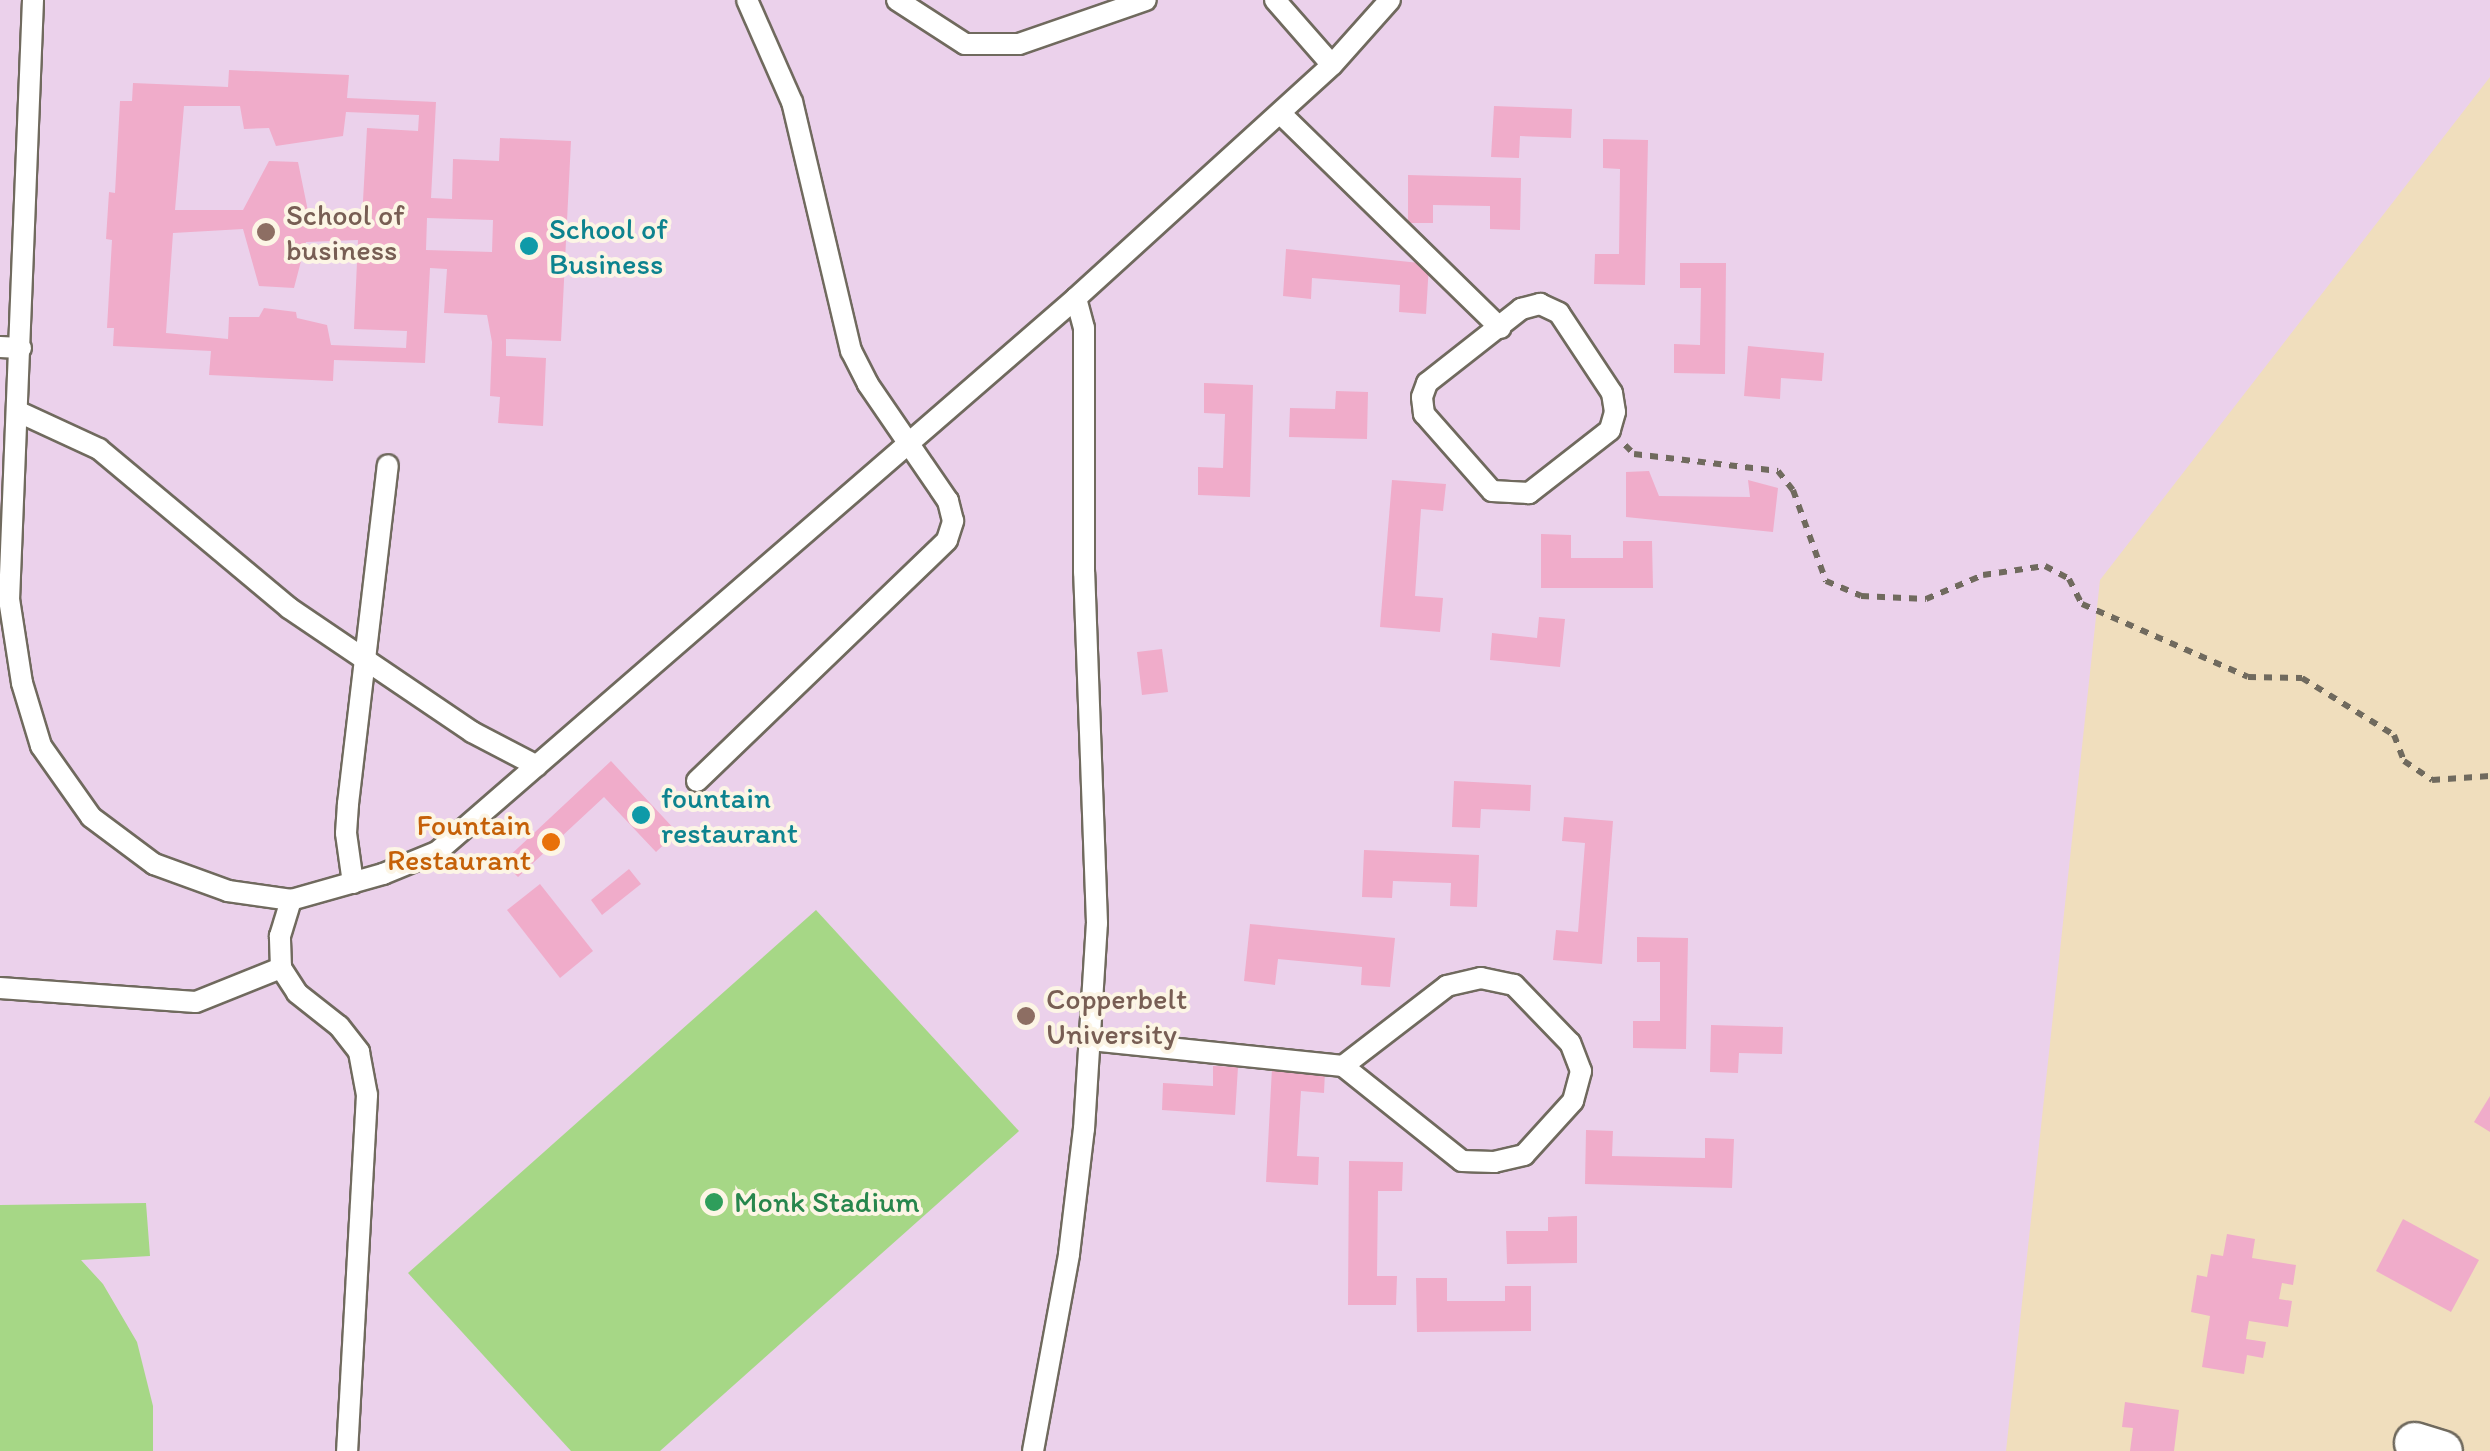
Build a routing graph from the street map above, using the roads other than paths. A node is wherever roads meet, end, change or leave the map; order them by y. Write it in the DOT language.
graph roads {
  1 [pos="33,0"];
  2 [pos="747,0"];
  3 [pos="897,0"];
  4 [pos="1146,0"];
  5 [pos="1275,0"];
  6 [pos="1390,0"];
  7 [pos="1332,65"];
  8 [pos="1280,113"];
  9 [pos="1076,298"];
  10 [pos="1500,328"];
  11 [pos="10,348"];
  12 [pos="19,412"];
  13 [pos="911,441"];
  14 [pos="388,465"];
  15 [pos="364,659"];
  16 [pos="537,766"];
  17 [pos="698,781"];
  18 [pos="352,883"];
  19 [pos="291,900"];
  20 [pos="281,968"];
  21 [pos="0,988"];
  22 [pos="1091,1040"];
  23 [pos="1343,1066"];
  24 [pos="347,1451"];
  25 [pos="1034,1451"];
  1 -- 11 [label="lane"];
  2 -- 13 [label="lane"];
  3 -- 4 [label="lane"];
  5 -- 7 [label="lane"];
  6 -- 7 [label="lane"];
  7 -- 8 [label="lane"];
  8 -- 9 [label="lane"];
  8 -- 10 [label="lane"];
  9 -- 13 [label="lane"];
  9 -- 22 [label="lane"];
  10 -- 10 [label="lane"];
  11 -- 12 [label="lane"];
  12 -- 15 [label="lane"];
  12 -- 19 [label="lane"];
  13 -- 16 [label="lane"];
  13 -- 17 [label="lane"];
  14 -- 15 [label="lane"];
  15 -- 16 [label="lane"];
  15 -- 18 [label="lane"];
  16 -- 18 [label="lane"];
  18 -- 19 [label="lane"];
  19 -- 20 [label="lane"];
  20 -- 21 [label="lane"];
  20 -- 24 [label="lane"];
  22 -- 23 [label="lane"];
  22 -- 25 [label="lane"];
  23 -- 23 [label="lane"];
}
